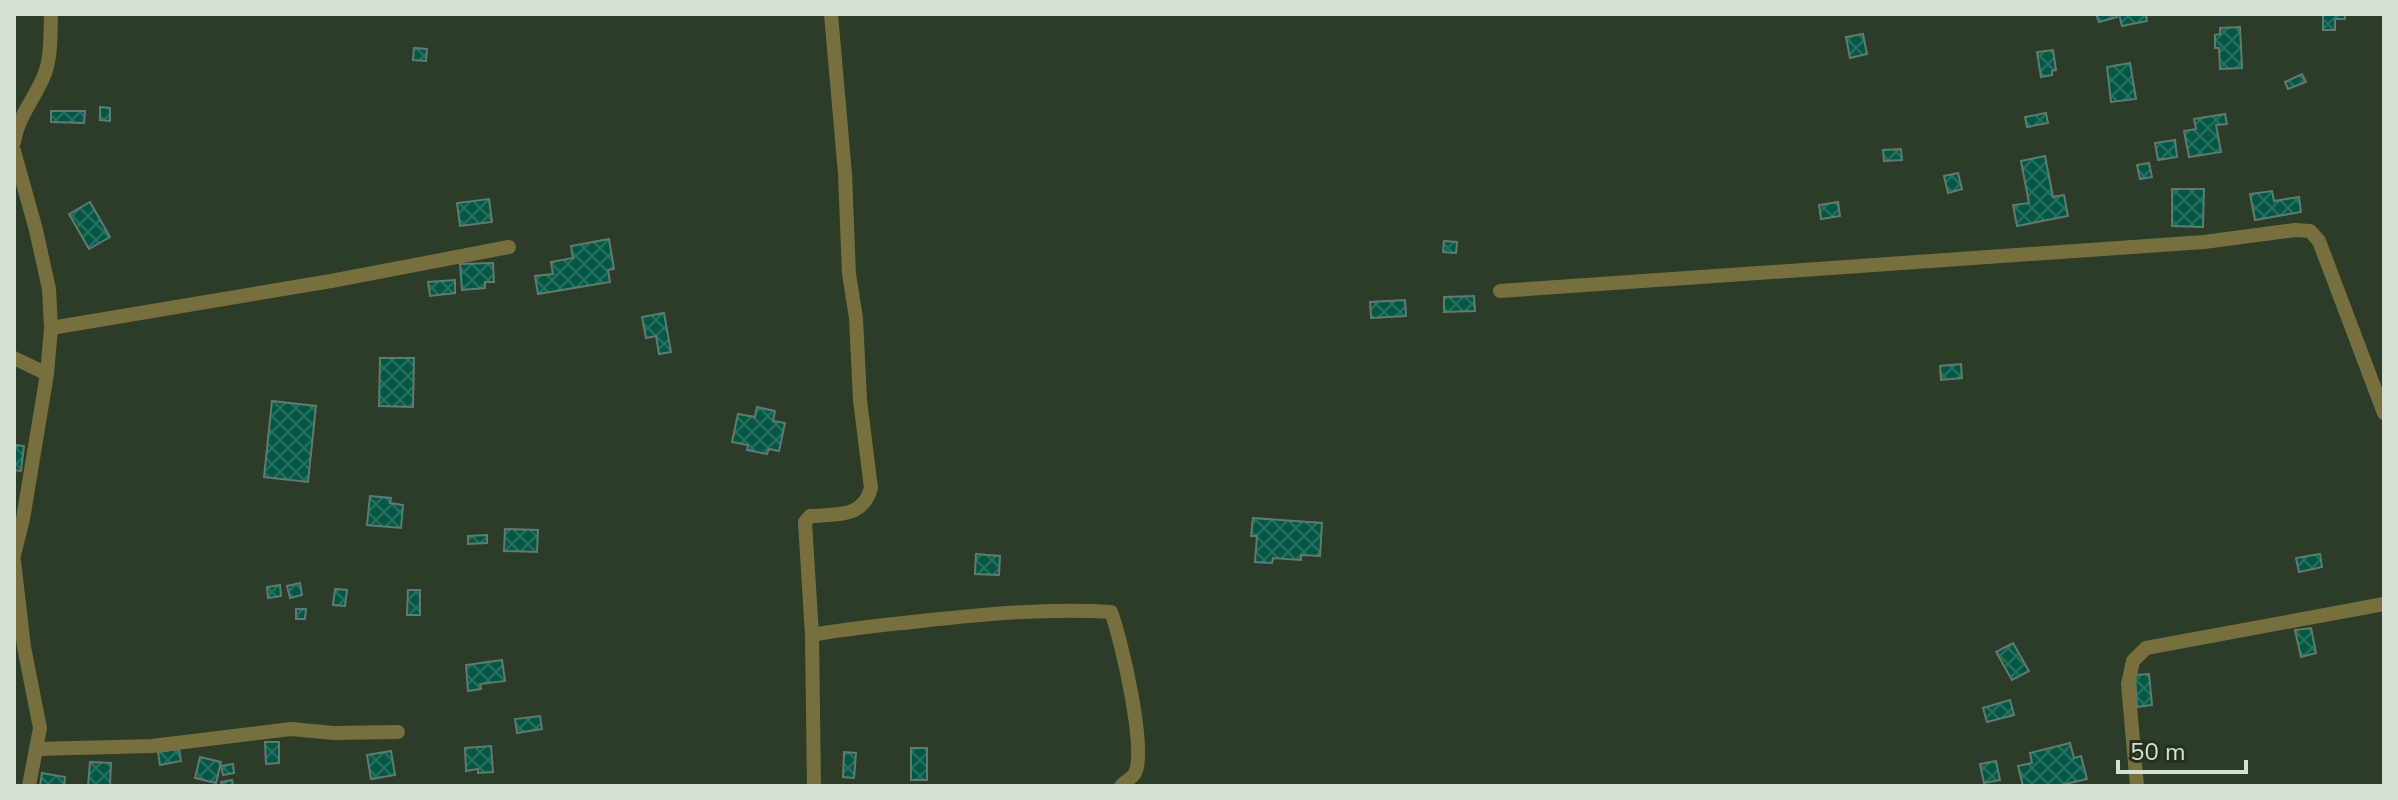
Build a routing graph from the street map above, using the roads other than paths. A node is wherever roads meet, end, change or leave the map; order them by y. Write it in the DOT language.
graph roads {
  1 [pos="51,14"];
  2 [pos="831,14"];
  3 [pos="14,142"];
  4 [pos="14,151"];
  5 [pos="509,247"];
  6 [pos="1500,291"];
  7 [pos="51,328"];
  8 [pos="14,358"];
  9 [pos="47,374"];
  10 [pos="2384,413"];
  11 [pos="14,555"];
  12 [pos="14,561"];
  13 [pos="2384,604"];
  14 [pos="812,635"];
  15 [pos="398,732"];
  16 [pos="36,749"];
  17 [pos="29,786"];
  18 [pos="814,786"];
  19 [pos="1121,786"];
  20 [pos="2137,786"];
  1 -- 3 [label="street"];
  2 -- 14 [label="street"];
  4 -- 7 [label="street"];
  5 -- 7 [label="street"];
  6 -- 10 [label="street"];
  7 -- 9 [label="street"];
  8 -- 9 [label="street"];
  9 -- 11 [label="street"];
  12 -- 16 [label="street"];
  13 -- 20 [label="street"];
  14 -- 18 [label="street"];
  14 -- 19 [label="street"];
  15 -- 16 [label="street"];
  16 -- 17 [label="street"];
}
